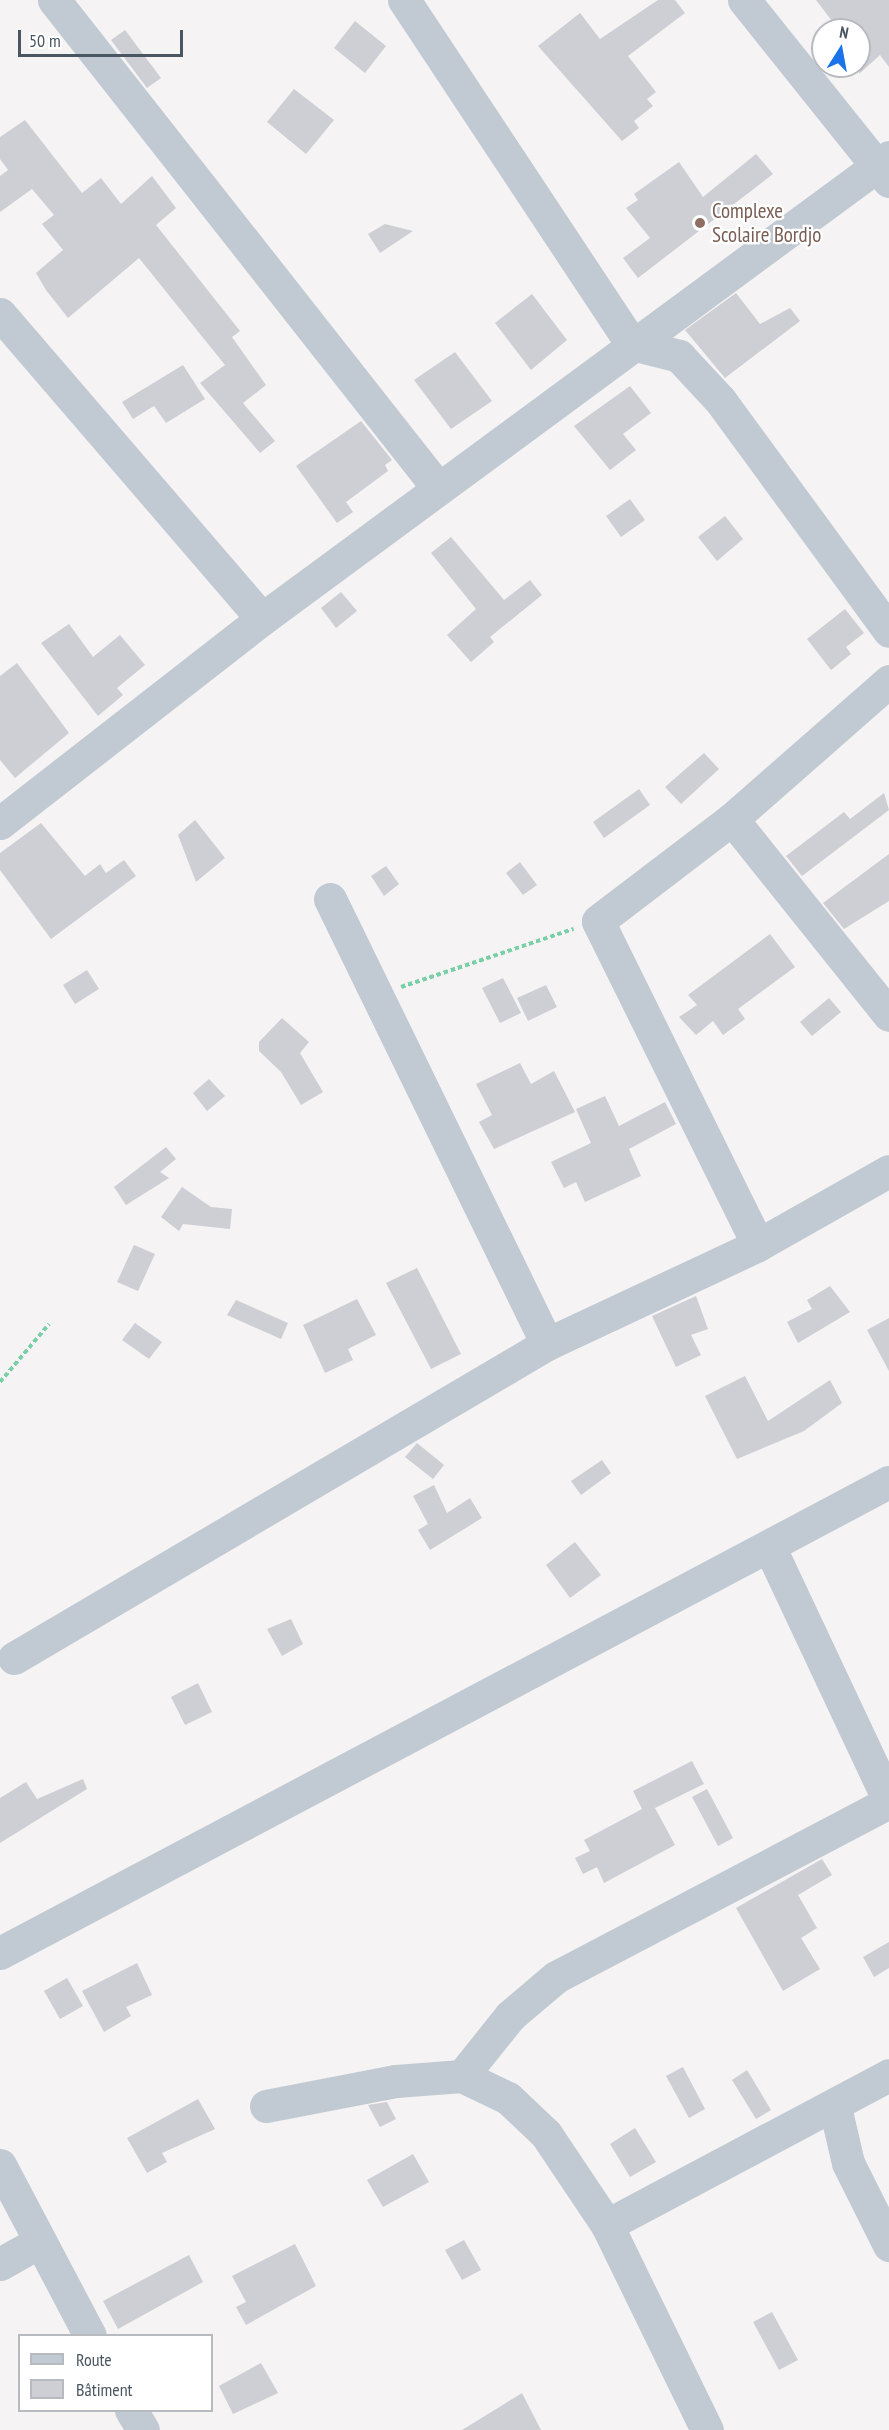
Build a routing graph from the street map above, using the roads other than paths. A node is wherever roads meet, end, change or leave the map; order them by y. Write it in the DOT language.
graph roads {
  1 [pos="54,0"];
  2 [pos="404,0"];
  3 [pos="744,0"];
  4 [pos="885,168"];
  5 [pos="0,314"];
  6 [pos="632,344"];
  7 [pos="438,488"];
  8 [pos="262,619"];
  9 [pos="889,631"];
  10 [pos="889,681"];
  11 [pos="6,808"];
  12 [pos="732,819"];
  13 [pos="330,899"];
  14 [pos="889,1015"];
  15 [pos="889,1171"];
  16 [pos="758,1245"];
  17 [pos="547,1344"];
  18 [pos="889,1482"];
  19 [pos="769,1546"];
  20 [pos="14,1658"];
  21 [pos="889,1802"];
  22 [pos="0,1953"];
  23 [pos="889,2075"];
  24 [pos="462,2076"];
  25 [pos="266,2106"];
  26 [pos="835,2107"];
  27 [pos="0,2165"];
  28 [pos="608,2225"];
  29 [pos="39,2242"];
  30 [pos="889,2245"];
  31 [pos="0,2264"];
  32 [pos="89,2334"];
  33 [pos="707,2430"];
  1 -- 7 [label="street"];
  2 -- 6 [label="street"];
  3 -- 4 [label="street"];
  4 -- 6 [label="street"];
  5 -- 8 [label="street"];
  6 -- 7 [label="street"];
  6 -- 9 [label="street"];
  7 -- 8 [label="street"];
  8 -- 11 [label="street"];
  10 -- 12 [label="street"];
  12 -- 14 [label="street"];
  12 -- 16 [label="street"];
  13 -- 17 [label="street"];
  15 -- 16 [label="street"];
  16 -- 17 [label="street"];
  17 -- 20 [label="street"];
  18 -- 19 [label="street"];
  19 -- 21 [label="street"];
  19 -- 22 [label="street"];
  21 -- 24 [label="street"];
  23 -- 26 [label="street"];
  24 -- 25 [label="street"];
  24 -- 28 [label="street"];
  26 -- 28 [label="street"];
  26 -- 30 [label="street"];
  27 -- 29 [label="street"];
  28 -- 33 [label="street"];
  29 -- 31 [label="street"];
  29 -- 32 [label="street"];
}
